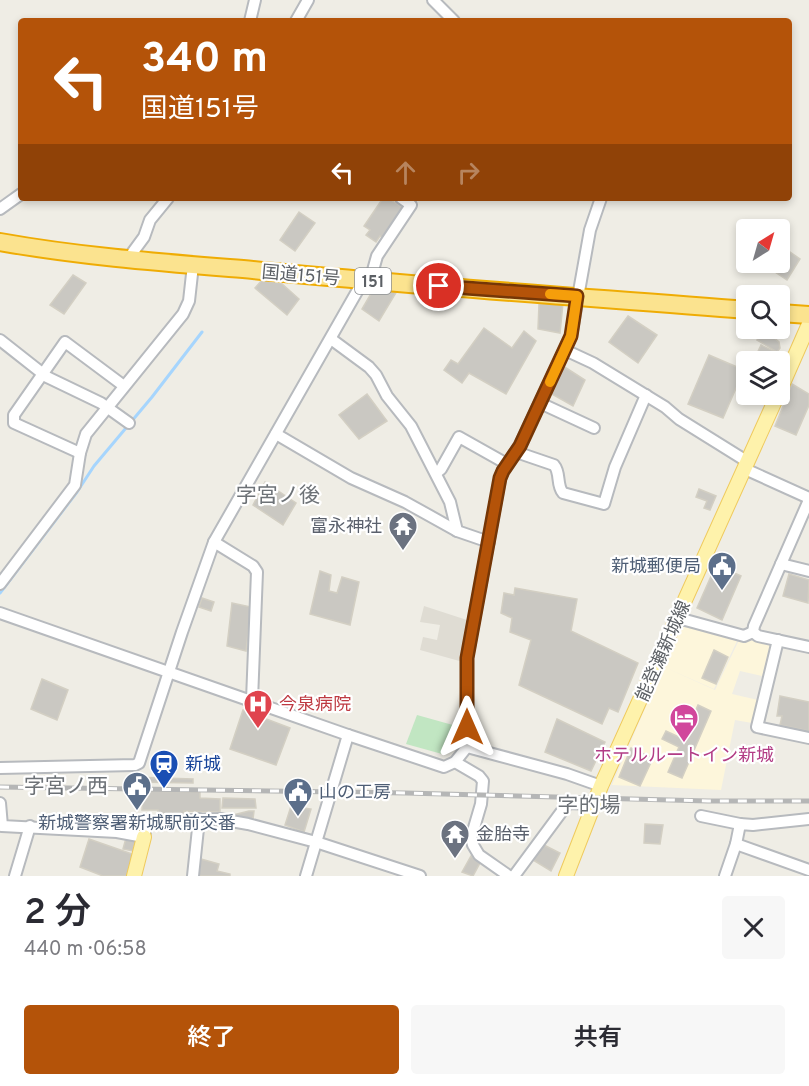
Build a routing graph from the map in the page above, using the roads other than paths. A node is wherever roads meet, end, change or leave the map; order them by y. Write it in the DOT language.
graph roads {
  1 [pos="255,0"];
  2 [pos="308,0"];
  3 [pos="433,0"];
  4 [pos="251,18"];
  5 [pos="298,18"];
  6 [pos="451,18"];
  7 [pos="18,196"];
  8 [pos="166,201"];
  9 [pos="600,201"];
  10 [pos="414,202"];
  11 [pos="0,209"];
  12 [pos="0,242"];
  13 [pos="132,259"];
  14 [pos="193,265"];
  15 [pos="365,281"];
  16 [pos="577,296"];
  17 [pos="736,309"];
  18 [pos="790,314"];
  19 [pos="809,315"];
  20 [pos="809,324"];
  21 [pos="331,339"];
  22 [pos="0,340"];
  23 [pos="565,350"];
  24 [pos="790,367"];
  25 [pos="43,374"];
  26 [pos="124,386"];
  27 [pos="646,395"];
  28 [pos="540,403"];
  29 [pos="773,405"];
  30 [pos="107,407"];
  31 [pos="129,423"];
  32 [pos="594,428"];
  33 [pos="276,434"];
  34 [pos="516,452"];
  35 [pos="80,453"];
  36 [pos="507,464"];
  37 [pos="746,466"];
  38 [pos="436,473"];
  39 [pos="809,499"];
  40 [pos="457,531"];
  41 [pos="214,542"];
  42 [pos="489,542"];
  43 [pos="781,564"];
  44 [pos="809,571"];
  45 [pos="0,584"];
  46 [pos="0,613"];
  47 [pos="678,618"];
  48 [pos="753,632"];
  49 [pos="778,640"];
  50 [pos="809,647"];
  51 [pos="169,672"];
  52 [pos="252,700"];
  53 [pos="348,735"];
  54 [pos="809,738"];
  55 [pos="467,747"];
  56 [pos="455,762"];
  57 [pos="0,768"];
  58 [pos="601,786"];
  59 [pos="0,803"];
  60 [pos="593,804"];
  61 [pos="701,816"];
  62 [pos="199,819"];
  63 [pos="809,819"];
  64 [pos="740,824"];
  65 [pos="30,826"];
  66 [pos="144,837"];
  67 [pos="316,842"];
  68 [pos="736,844"];
  69 [pos="809,870"];
  70 [pos="388,871"];
  71 [pos="15,876"];
  72 [pos="134,876"];
  73 [pos="194,876"];
  74 [pos="306,876"];
  75 [pos="420,876"];
  76 [pos="509,876"];
  77 [pos="514,876"];
  78 [pos="566,876"];
  79 [pos="725,876"];
  1 -- 4 [label="street"];
  2 -- 5 [label="street"];
  3 -- 6 [label="street"];
  7 -- 11 [label="street"];
  8 -- 13 [label="street"];
  9 -- 16 [label="street"];
  10 -- 15 [label="street"];
  12 -- 13 [label="highway, 国道151号 / 151"];
  13 -- 14 [label="highway, 国道151号 / 151"];
  14 -- 15 [label="highway, 国道151号 / 151"];
  14 -- 26 [label="street"];
  15 -- 16 [label="highway, 国道151号 / 151"];
  15 -- 21 [label="street"];
  16 -- 17 [label="highway, 国道151号 / 151"];
  16 -- 23 [label="street"];
  18 -- 19 [label="highway"];
  20 -- 24 [label="main road"];
  21 -- 33 [label="street"];
  21 -- 38 [label="street"];
  22 -- 25 [label="street"];
  23 -- 27 [label="street"];
  23 -- 28 [label="street"];
  25 -- 26 [label="street"];
  25 -- 30 [label="street"];
  25 -- 35 [label="street"];
  26 -- 30 [label="street"];
  27 -- 34 [label="street"];
  27 -- 37 [label="street"];
  28 -- 32 [label="street"];
  28 -- 34 [label="street"];
  29 -- 37 [label="main road, 能登瀬新城線"];
  30 -- 31 [label="street"];
  30 -- 35 [label="street"];
  33 -- 40 [label="street"];
  33 -- 41 [label="street"];
  34 -- 36 [label="street"];
  35 -- 45 [label="street"];
  36 -- 38 [label="street"];
  36 -- 42 [label="street"];
  37 -- 39 [label="street"];
  37 -- 47 [label="main road, 能登瀬新城線"];
  38 -- 40 [label="street"];
  39 -- 43 [label="street"];
  40 -- 42 [label="street"];
  41 -- 51 [label="street"];
  41 -- 52 [label="street"];
  42 -- 55 [label="street"];
  43 -- 44 [label="street"];
  43 -- 48 [label="street"];
  46 -- 51 [label="street"];
  47 -- 48 [label="street"];
  47 -- 58 [label="main road, 能登瀬新城線"];
  48 -- 49 [label="street"];
  49 -- 50 [label="street"];
  49 -- 54 [label="street"];
  51 -- 52 [label="street"];
  51 -- 57 [label="street"];
  52 -- 53 [label="street"];
  53 -- 56 [label="street"];
  53 -- 67 [label="street"];
  55 -- 56 [label="street"];
  55 -- 58 [label="street"];
  56 -- 76 [label="street"];
  58 -- 60 [label="main road, 能登瀬新城線"];
  59 -- 65 [label="street"];
  60 -- 77 [label="street"];
  60 -- 78 [label="main road, 能登瀬新城線"];
  61 -- 64 [label="street"];
  62 -- 66 [label="street"];
  62 -- 67 [label="street"];
  62 -- 73 [label="street"];
  63 -- 64 [label="street"];
  64 -- 68 [label="street"];
  65 -- 66 [label="street"];
  65 -- 71 [label="street"];
  66 -- 72 [label="main road"];
  67 -- 70 [label="street"];
  67 -- 74 [label="street"];
  68 -- 69 [label="street"];
  68 -- 79 [label="street"];
  70 -- 75 [label="street"];
}
